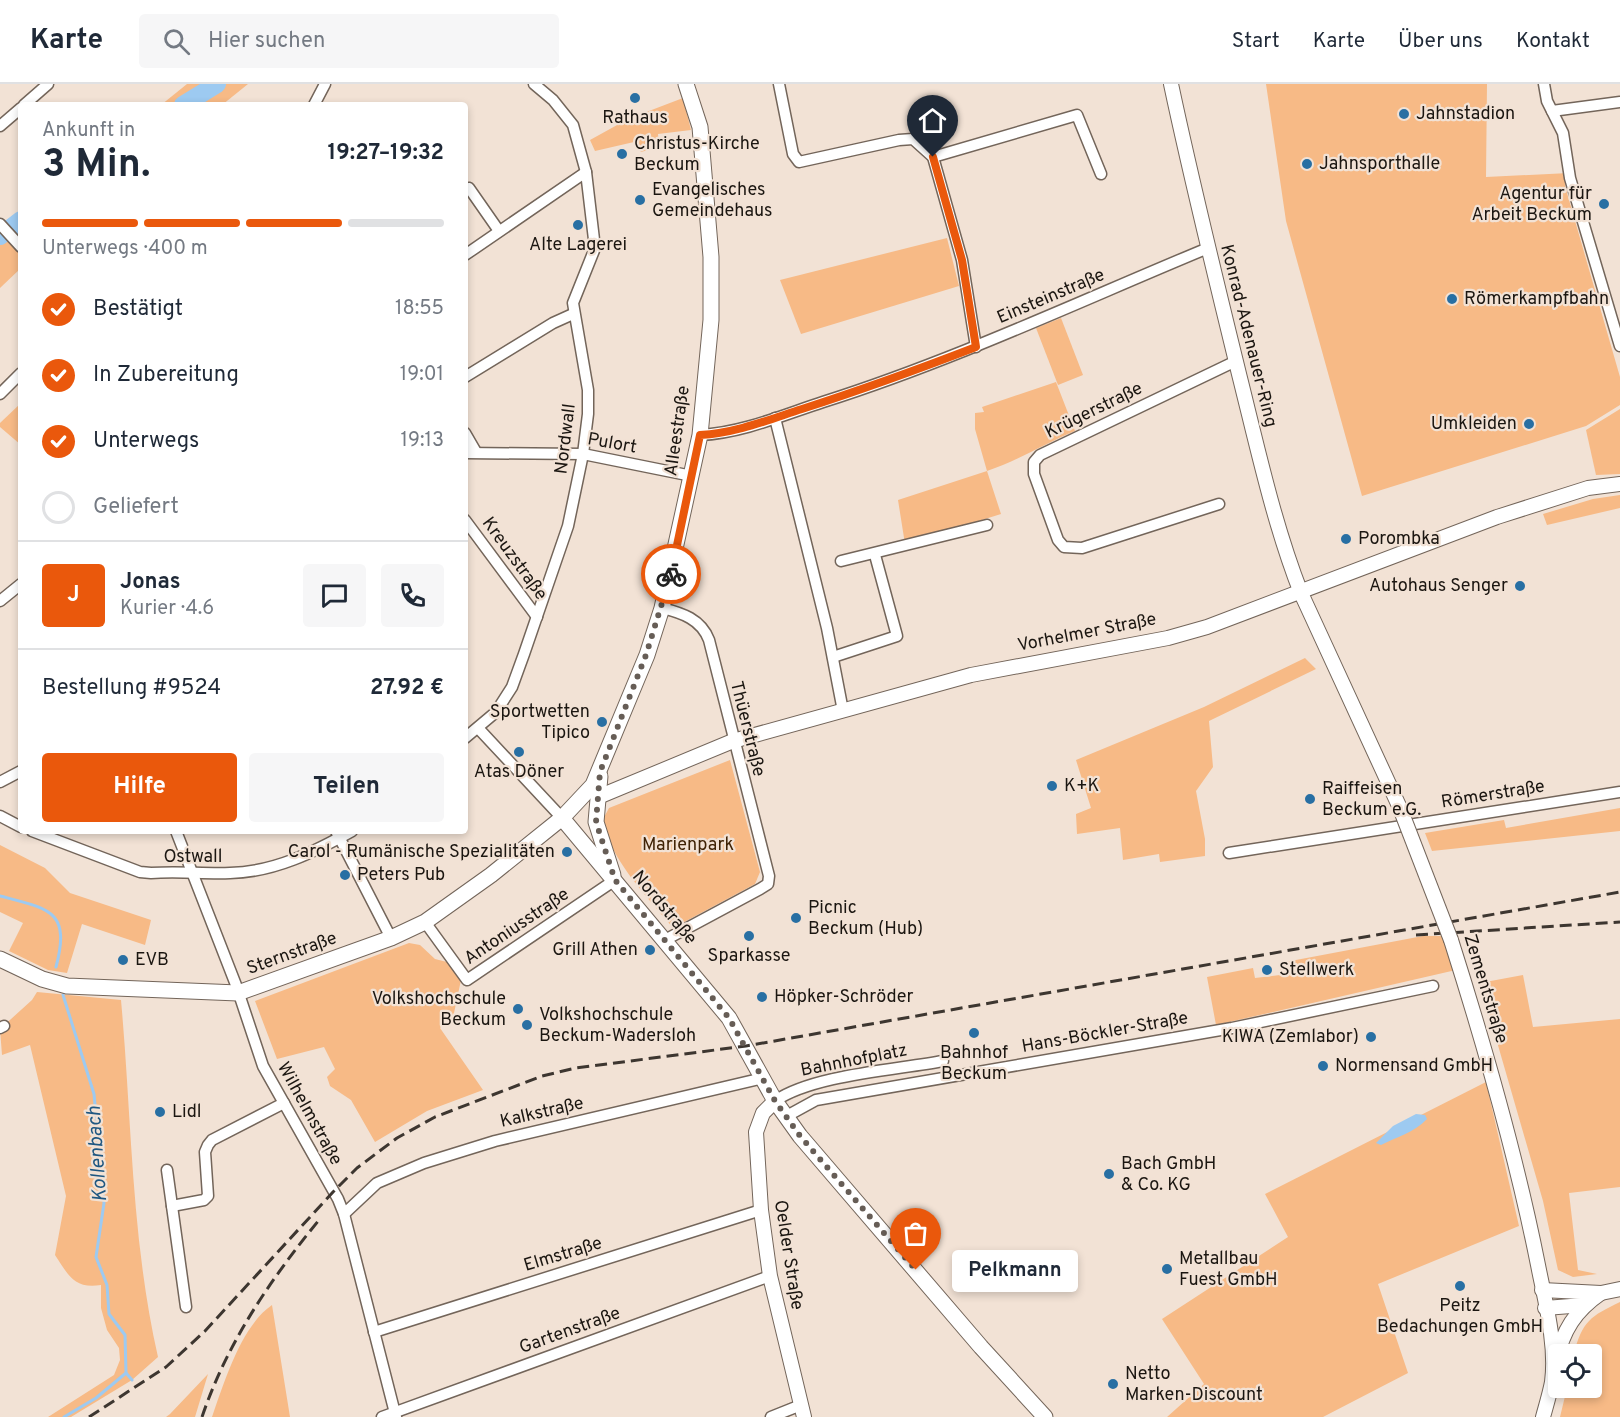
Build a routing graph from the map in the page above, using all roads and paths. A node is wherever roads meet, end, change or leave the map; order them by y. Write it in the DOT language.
graph roads {
  1 [pos="48,84"];
  2 [pos="325,84"];
  3 [pos="534,84"];
  4 [pos="686,84"];
  5 [pos="779,84"];
  6 [pos="1171,84"];
  7 [pos="1544,84"];
  8 [pos="27,102"];
  9 [pos="316,102"];
  10 [pos="1620,102"];
  11 [pos="18,110"];
  12 [pos="1552,111"];
  13 [pos="0,126"];
  14 [pos="933,157"];
  15 [pos="586,172"];
  16 [pos="1101,174"];
  17 [pos="469,188"];
  18 [pos="1,225"];
  19 [pos="499,231"];
  20 [pos="18,244"];
  21 [pos="1208,248"];
  22 [pos="468,253"];
  23 [pos="573,314"];
  24 [pos="1620,346"];
  25 [pos="976,347"];
  26 [pos="1236,361"];
  27 [pos="468,374"];
  28 [pos="18,376"];
  29 [pos="0,394"];
  30 [pos="775,418"];
  31 [pos="700,435"];
  32 [pos="470,453"];
  33 [pos="583,454"];
  34 [pos="693,476"];
  35 [pos="1620,484"];
  36 [pos="1218,504"];
  37 [pos="468,524"];
  38 [pos="987,525"];
  39 [pos="875,555"];
  40 [pos="841,561"];
  41 [pos="18,586"];
  42 [pos="1301,593"];
  43 [pos="0,601"];
  44 [pos="662,608"];
  45 [pos="537,617"];
  46 [pos="833,657"];
  47 [pos="843,711"];
  48 [pos="478,728"];
  49 [pos="468,736"];
  50 [pos="733,741"];
  51 [pos="600,772"];
  52 [pos="18,773"];
  53 [pos="0,782"];
  54 [pos="1620,792"];
  55 [pos="598,797"];
  56 [pos="0,816"];
  57 [pos="562,818"];
  58 [pos="18,825"];
  59 [pos="40,834"];
  60 [pos="177,834"];
  61 [pos="338,835"];
  62 [pos="1229,853"];
  63 [pos="192,871"];
  64 [pos="615,880"];
  65 [pos="425,922"];
  66 [pos="391,938"];
  67 [pos="665,940"];
  68 [pos="0,959"];
  69 [pos="1433,986"];
  70 [pos="238,993"];
  71 [pos="943,1062"];
  72 [pos="763,1078"];
  73 [pos="775,1101"];
  74 [pos="284,1103"];
  75 [pos="785,1117"];
  76 [pos="166,1170"];
  77 [pos="172,1206"];
  78 [pos="761,1210"];
  79 [pos="344,1214"];
  80 [pos="770,1276"];
  81 [pos="1620,1288"];
  82 [pos="1542,1290"];
  83 [pos="1601,1293"];
  84 [pos="1584,1305"];
  85 [pos="186,1307"];
  86 [pos="1545,1308"];
  87 [pos="374,1332"];
  88 [pos="1548,1344"];
  89 [pos="1561,1344"];
  90 [pos="1548,1397"];
  91 [pos="803,1411"];
  92 [pos="396,1415"];
  93 [pos="382,1417"];
  94 [pos="771,1417"];
  95 [pos="1045,1417"];
  96 [pos="1543,1417"];
  1 -- 8 [label="street"];
  2 -- 9 [label="street"];
  3 -- 15 [label="street, Nordwall"];
  4 -- 31 [label="main road, Alleestraße"];
  5 -- 14 [label="street"];
  6 -- 21 [label="street, Konrad-Adenauer-Ring"];
  7 -- 12 [label="street"];
  10 -- 12 [label="street"];
  11 -- 13 [label="street"];
  12 -- 24 [label="street"];
  14 -- 16 [label="street"];
  14 -- 25 [label="street"];
  15 -- 19 [label="street"];
  15 -- 23 [label="street, Nordwall"];
  17 -- 19 [label="street"];
  18 -- 20 [label="street"];
  19 -- 22 [label="street"];
  21 -- 25 [label="street, Einsteinstraße"];
  21 -- 26 [label="street, Konrad-Adenauer-Ring"];
  23 -- 27 [label="street"];
  23 -- 33 [label="street, Nordwall"];
  25 -- 30 [label="street, Einsteinstraße"];
  26 -- 36 [label="street, Krügerstraße"];
  26 -- 42 [label="street, Konrad-Adenauer-Ring"];
  28 -- 29 [label="street"];
  30 -- 31 [label="street, Einsteinstraße"];
  30 -- 46 [label="street"];
  31 -- 34 [label="main road, Alleestraße"];
  32 -- 33 [label="street, Pulort"];
  33 -- 34 [label="street, Pulort"];
  33 -- 45 [label="street, Nordwall"];
  34 -- 44 [label="main road, Alleestraße"];
  35 -- 42 [label="street, Vorhelmer Straße"];
  37 -- 45 [label="street, Kreuzstraße"];
  38 -- 39 [label="street"];
  39 -- 40 [label="street"];
  39 -- 46 [label="street"];
  41 -- 43 [label="street"];
  42 -- 47 [label="street, Vorhelmer Straße"];
  42 -- 82 [label="street, Zementstraße, bridge"];
  44 -- 50 [label="street, Thüerstraße"];
  44 -- 51 [label="main road, Alleestraße"];
  45 -- 48 [label="street, Nordwall"];
  46 -- 47 [label="street"];
  47 -- 50 [label="street, Vorhelmer Straße"];
  48 -- 49 [label="street"];
  48 -- 57 [label="street, Nordstraße"];
  50 -- 55 [label="street, Vorhelmer Straße"];
  50 -- 67 [label="street, Thüerstraße"];
  51 -- 55 [label="main road, Alleestraße"];
  51 -- 57 [label="main road, Alleestraße"];
  52 -- 53 [label="street"];
  54 -- 62 [label="street, Römerstraße"];
  55 -- 57 [label="main road, Vorhelmer Straße"];
  55 -- 64 [label="main road, Alleestraße"];
  56 -- 58 [label="street"];
  57 -- 64 [label="main road, Nordstraße"];
  57 -- 65 [label="main road, Sternstraße"];
  59 -- 63 [label="street, Ostwall"];
  60 -- 63 [label="street, Wilhelmstraße"];
  61 -- 63 [label="street, Ostwall"];
  61 -- 66 [label="street"];
  63 -- 70 [label="street, Wilhelmstraße"];
  64 -- 65 [label="street, Antoniusstraße"];
  64 -- 67 [label="main road, Nordstraße"];
  65 -- 66 [label="main road, Sternstraße"];
  66 -- 70 [label="main road, Sternstraße"];
  67 -- 72 [label="main road, Nordstraße"];
  68 -- 70 [label="main road, Sternstraße"];
  69 -- 75 [label="street, Hans-Böckler-Straße"];
  70 -- 74 [label="street, Wilhelmstraße"];
  71 -- 73 [label="street, Bahnhofplatz"];
  72 -- 73 [label="main road, Nordstraße"];
  72 -- 79 [label="street, Kalkstraße"];
  73 -- 75 [label="main road, Nordstraße"];
  73 -- 78 [label="street, Oelder Straße"];
  74 -- 77 [label="street"];
  74 -- 79 [label="street, Wilhelmstraße"];
  75 -- 95 [label="main road, Nordstraße"];
  76 -- 77 [label="street"];
  77 -- 85 [label="street"];
  78 -- 80 [label="street, Oelder Straße"];
  78 -- 87 [label="street, Elmstraße"];
  79 -- 87 [label="street, Wilhelmstraße"];
  80 -- 91 [label="street, Oelder Straße"];
  80 -- 92 [label="street, Gartenstraße"];
  81 -- 83 [label="street"];
  82 -- 83 [label="street"];
  82 -- 86 [label="street, Zementstraße"];
  83 -- 84 [label="street"];
  84 -- 86 [label="street"];
  84 -- 89 [label="street"];
  86 -- 88 [label="street, Zementstraße"];
  87 -- 92 [label="street, Wilhelmstraße"];
  90 -- 96 [label="street, Zementstraße"];
  91 -- 94 [label="street"];
  92 -- 93 [label="street, Gartenstraße"];
}
